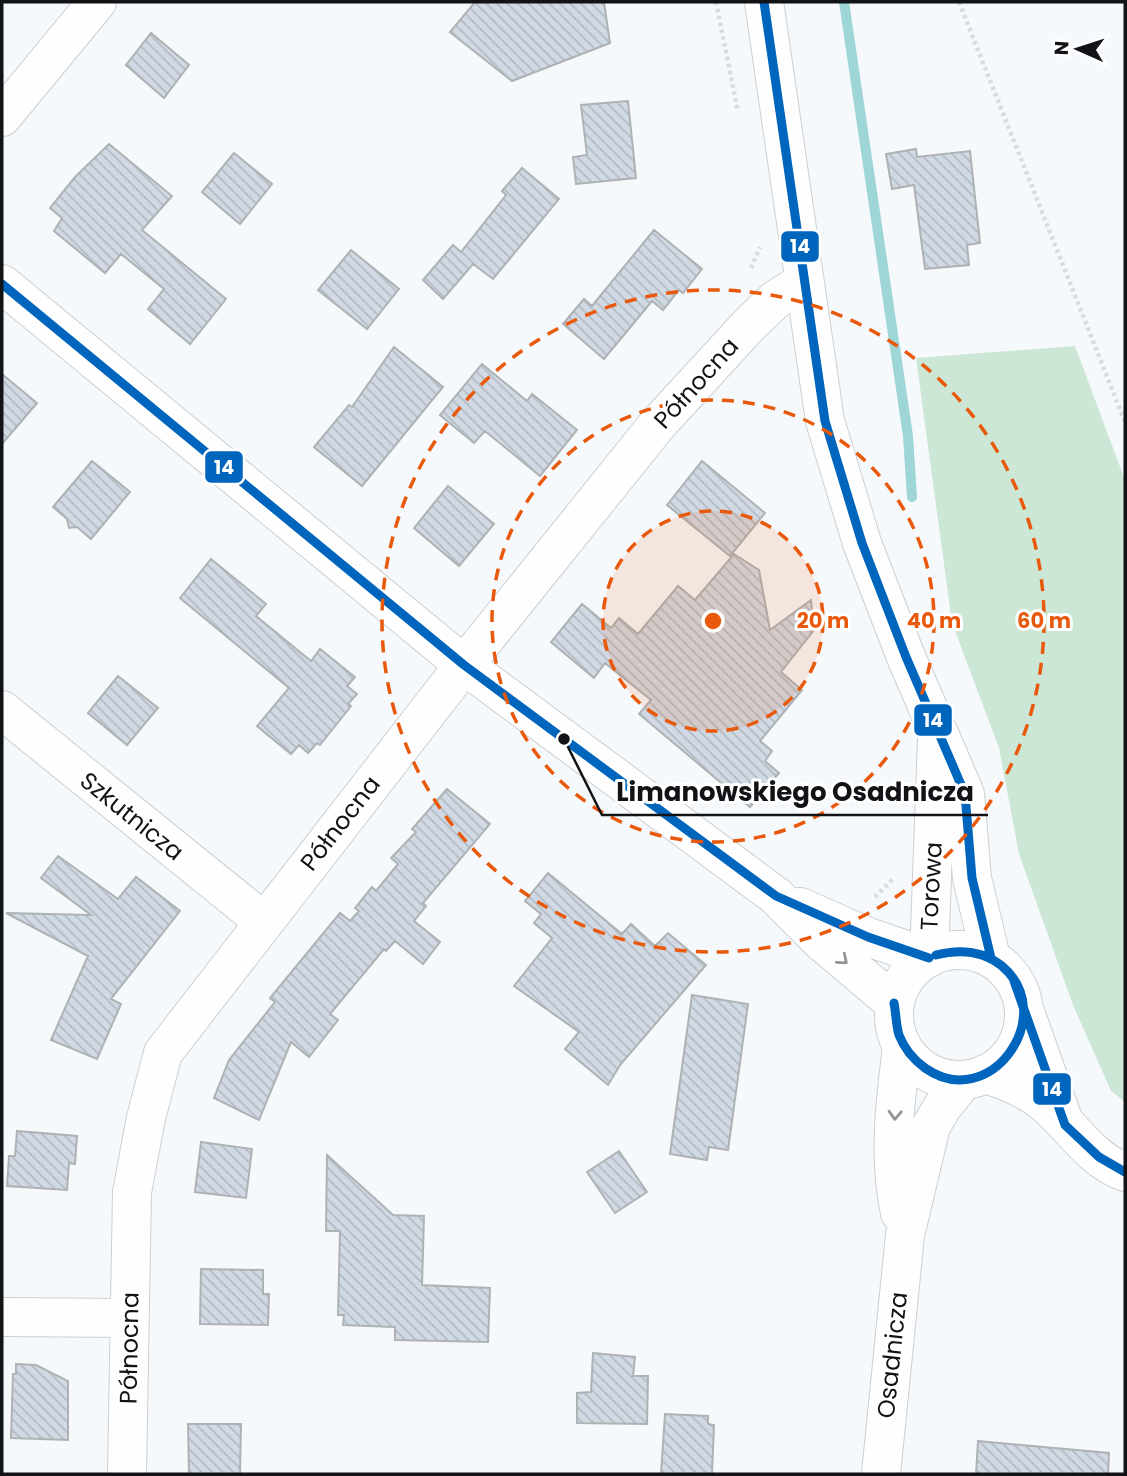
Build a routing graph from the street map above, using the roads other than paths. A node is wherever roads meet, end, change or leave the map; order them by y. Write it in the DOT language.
graph roads {
  1 [pos="97,2"];
  2 [pos="764,2"];
  3 [pos="2,117"];
  4 [pos="803,282"];
  5 [pos="2,284"];
  6 [pos="464,665"];
  7 [pos="2,710"];
  8 [pos="938,730"];
  9 [pos="776,896"];
  10 [pos="263,921"];
  11 [pos="929,958"];
  12 [pos="992,958"];
  13 [pos="894,1003"];
  14 [pos="1024,1009"];
  15 [pos="902,1047"];
  16 [pos="974,1077"];
  17 [pos="1065,1125"];
  18 [pos="1125,1172"];
  19 [pos="905,1235"];
  20 [pos="2,1317"];
  21 [pos="129,1318"];
  22 [pos="127,1474"];
  23 [pos="881,1474"];
  1 -- 3 [label="street"];
  2 -- 4 [label="street, Torowa"];
  4 -- 6 [label="street, Północna"];
  4 -- 8 [label="street, Torowa"];
  5 -- 6 [label="street"];
  6 -- 9 [label="street"];
  6 -- 10 [label="street, Północna"];
  7 -- 10 [label="street, Szkutnicza"];
  8 -- 11 [label="street, Torowa"];
  8 -- 12 [label="street, Torowa"];
  9 -- 11 [label="street"];
  9 -- 13 [label="street, one-way"];
  10 -- 21 [label="street, Północna"];
  11 -- 12 [label="street"];
  11 -- 13 [label="street"];
  12 -- 14 [label="street"];
  13 -- 15 [label="street"];
  14 -- 16 [label="street"];
  14 -- 17 [label="street"];
  15 -- 16 [label="street"];
  15 -- 19 [label="street, Osadnicza, one-way"];
  16 -- 17 [label="street"];
  16 -- 19 [label="street, Osadnicza"];
  17 -- 18 [label="street"];
  19 -- 23 [label="street, Osadnicza"];
  20 -- 21 [label="street"];
  21 -- 22 [label="street, Północna"];
}
